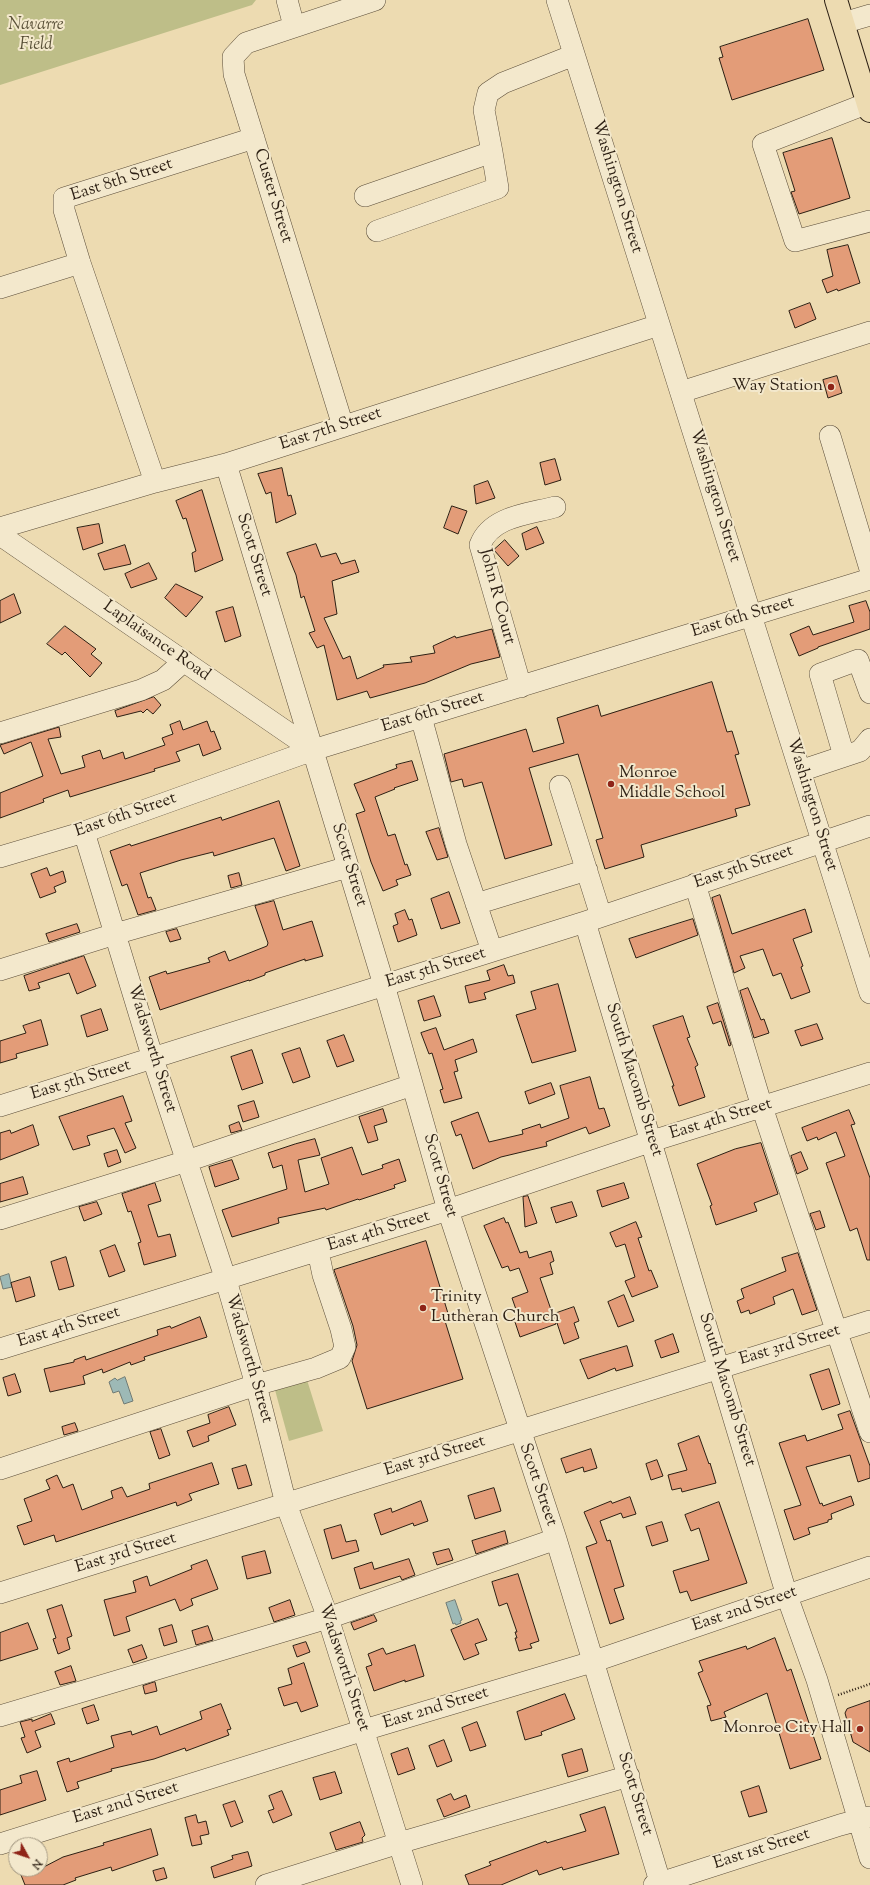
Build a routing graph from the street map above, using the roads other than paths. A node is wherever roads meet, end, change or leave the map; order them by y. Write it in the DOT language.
graph roads {
  1 [pos="287,0"];
  2 [pos="375,0"];
  3 [pos="557,0"];
  4 [pos="836,0"];
  5 [pos="870,15"];
  6 [pos="843,23"];
  7 [pos="294,26"];
  8 [pos="574,55"];
  9 [pos="869,107"];
  10 [pos="254,138"];
  11 [pos="492,152"];
  12 [pos="365,196"];
  13 [pos="870,221"];
  14 [pos="378,231"];
  15 [pos="80,263"];
  16 [pos="0,288"];
  17 [pos="659,324"];
  18 [pos="870,332"];
  19 [pos="681,392"];
  20 [pos="343,426"];
  21 [pos="830,436"];
  22 [pos="226,464"];
  23 [pos="155,482"];
  24 [pos="555,506"];
  25 [pos="0,528"];
  26 [pos="0,534"];
  27 [pos="870,569"];
  28 [pos="870,579"];
  29 [pos="751,615"];
  30 [pos="184,661"];
  31 [pos="520,687"];
  32 [pos="870,693"];
  33 [pos="421,717"];
  34 [pos="0,733"];
  35 [pos="870,739"];
  36 [pos="313,750"];
  37 [pos="844,756"];
  38 [pos="800,770"];
  39 [pos="560,786"];
  40 [pos="870,826"];
  41 [pos="84,832"];
  42 [pos="822,841"];
  43 [pos="0,857"];
  44 [pos="348,867"];
  45 [pos="587,870"];
  46 [pos="695,884"];
  47 [pos="476,904"];
  48 [pos="593,919"];
  49 [pos="115,934"];
  50 [pos="492,951"];
  51 [pos="0,970"];
  52 [pos="384,985"];
  53 [pos="870,993"];
  54 [pos="153,1059"];
  55 [pos="870,1073"];
  56 [pos="412,1085"];
  57 [pos="0,1106"];
  58 [pos="762,1107"];
  59 [pos="652,1141"];
  60 [pos="187,1161"];
  61 [pos="448,1210"];
  62 [pos="0,1219"];
  63 [pos="318,1251"];
  64 [pos="226,1280"];
  65 [pos="870,1321"];
  66 [pos="837,1332"];
  67 [pos="0,1349"];
  68 [pos="719,1368"];
  69 [pos="256,1386"];
  70 [pos="519,1431"];
  71 [pos="870,1432"];
  72 [pos="0,1469"];
  73 [pos="286,1504"];
  74 [pos="556,1539"];
  75 [pos="870,1567"];
  76 [pos="0,1593"];
  77 [pos="787,1596"];
  78 [pos="328,1618"];
  79 [pos="592,1662"];
  80 [pos="0,1716"];
  81 [pos="364,1730"];
  82 [pos="629,1776"];
  83 [pos="864,1819"];
  84 [pos="399,1843"];
  85 [pos="0,1844"];
  86 [pos="870,1858"];
  87 [pos="659,1884"];
  88 [pos="266,1885"];
  89 [pos="412,1885"];
  1 -- 7 [label="street"];
  2 -- 7 [label="street"];
  3 -- 8 [label="street, Washington Street"];
  4 -- 6 [label="main road"];
  5 -- 6 [label="street"];
  6 -- 9 [label="main road"];
  7 -- 10 [label="street, Custer Street"];
  8 -- 11 [label="street"];
  8 -- 17 [label="street, Washington Street"];
  9 -- 13 [label="street"];
  10 -- 15 [label="street, East 8th Street"];
  10 -- 20 [label="street, Custer Street"];
  11 -- 12 [label="street"];
  11 -- 14 [label="street"];
  15 -- 16 [label="street"];
  15 -- 23 [label="street"];
  17 -- 19 [label="street, Washington Street"];
  17 -- 20 [label="street, East 7th Street"];
  18 -- 19 [label="street"];
  19 -- 29 [label="street, Washington Street"];
  20 -- 22 [label="street, East 7th Street"];
  21 -- 27 [label="street"];
  22 -- 23 [label="street, East 7th Street"];
  22 -- 36 [label="street, Scott Street"];
  23 -- 25 [label="street, East 7th Street"];
  24 -- 31 [label="street, John R Court"];
  26 -- 30 [label="street, Laplaisance Road"];
  28 -- 29 [label="street, East 6th Street"];
  29 -- 31 [label="street, East 6th Street"];
  29 -- 38 [label="street, Washington Street"];
  30 -- 34 [label="street"];
  30 -- 36 [label="street, Laplaisance Road"];
  31 -- 33 [label="street, East 6th Street"];
  32 -- 37 [label="street"];
  33 -- 36 [label="street, East 6th Street"];
  33 -- 47 [label="street"];
  35 -- 37 [label="street"];
  36 -- 41 [label="street, East 6th Street"];
  36 -- 44 [label="street, Scott Street"];
  37 -- 38 [label="street"];
  38 -- 42 [label="street, Washington Street"];
  39 -- 45 [label="street, South Macomb Street"];
  40 -- 42 [label="street, East 5th Street"];
  41 -- 43 [label="street, East 6th Street"];
  41 -- 49 [label="street, Wadsworth Street"];
  42 -- 46 [label="street, East 5th Street"];
  42 -- 53 [label="street, Washington Street"];
  44 -- 49 [label="street"];
  44 -- 52 [label="street, Scott Street"];
  45 -- 47 [label="street"];
  45 -- 48 [label="street, South Macomb Street"];
  46 -- 48 [label="street, East 5th Street"];
  46 -- 58 [label="street"];
  47 -- 50 [label="street"];
  48 -- 50 [label="street, East 5th Street"];
  48 -- 59 [label="street, South Macomb Street"];
  49 -- 51 [label="street"];
  49 -- 54 [label="street, Wadsworth Street"];
  50 -- 52 [label="street, East 5th Street"];
  52 -- 54 [label="street, East 5th Street"];
  52 -- 56 [label="street, Scott Street"];
  54 -- 57 [label="street, East 5th Street"];
  54 -- 60 [label="street, Wadsworth Street"];
  55 -- 58 [label="street, East 4th Street"];
  56 -- 60 [label="street"];
  56 -- 61 [label="street, Scott Street"];
  58 -- 59 [label="street, East 4th Street"];
  58 -- 66 [label="street"];
  59 -- 61 [label="street, East 4th Street"];
  59 -- 68 [label="street, South Macomb Street"];
  60 -- 62 [label="street"];
  60 -- 64 [label="street, Wadsworth Street"];
  61 -- 63 [label="street, East 4th Street"];
  61 -- 70 [label="street, Scott Street"];
  63 -- 64 [label="street, East 4th Street"];
  63 -- 69 [label="street"];
  64 -- 67 [label="street, East 4th Street"];
  64 -- 69 [label="street, Wadsworth Street"];
  65 -- 66 [label="street, East 3rd Street"];
  66 -- 68 [label="street, East 3rd Street"];
  66 -- 71 [label="street"];
  68 -- 70 [label="street, East 3rd Street"];
  68 -- 77 [label="street, South Macomb Street"];
  69 -- 72 [label="street"];
  69 -- 73 [label="street, Wadsworth Street"];
  70 -- 73 [label="street, East 3rd Street"];
  70 -- 74 [label="street, Scott Street"];
  73 -- 76 [label="street, East 3rd Street"];
  73 -- 78 [label="street, Wadsworth Street"];
  74 -- 78 [label="street"];
  74 -- 79 [label="street, Scott Street"];
  75 -- 77 [label="street, East 2nd Street"];
  77 -- 79 [label="street, East 2nd Street"];
  77 -- 83 [label="street, South Macomb Street"];
  78 -- 80 [label="street"];
  78 -- 81 [label="street, Wadsworth Street"];
  79 -- 81 [label="street, East 2nd Street"];
  79 -- 82 [label="street, Scott Street"];
  81 -- 84 [label="street, Wadsworth Street"];
  81 -- 85 [label="street, East 2nd Street"];
  82 -- 84 [label="street"];
  82 -- 87 [label="street, Scott Street"];
  83 -- 86 [label="street, South Macomb Street"];
  83 -- 87 [label="street, East 1st Street"];
  84 -- 88 [label="street"];
  84 -- 89 [label="street, Wadsworth Street"];
}
